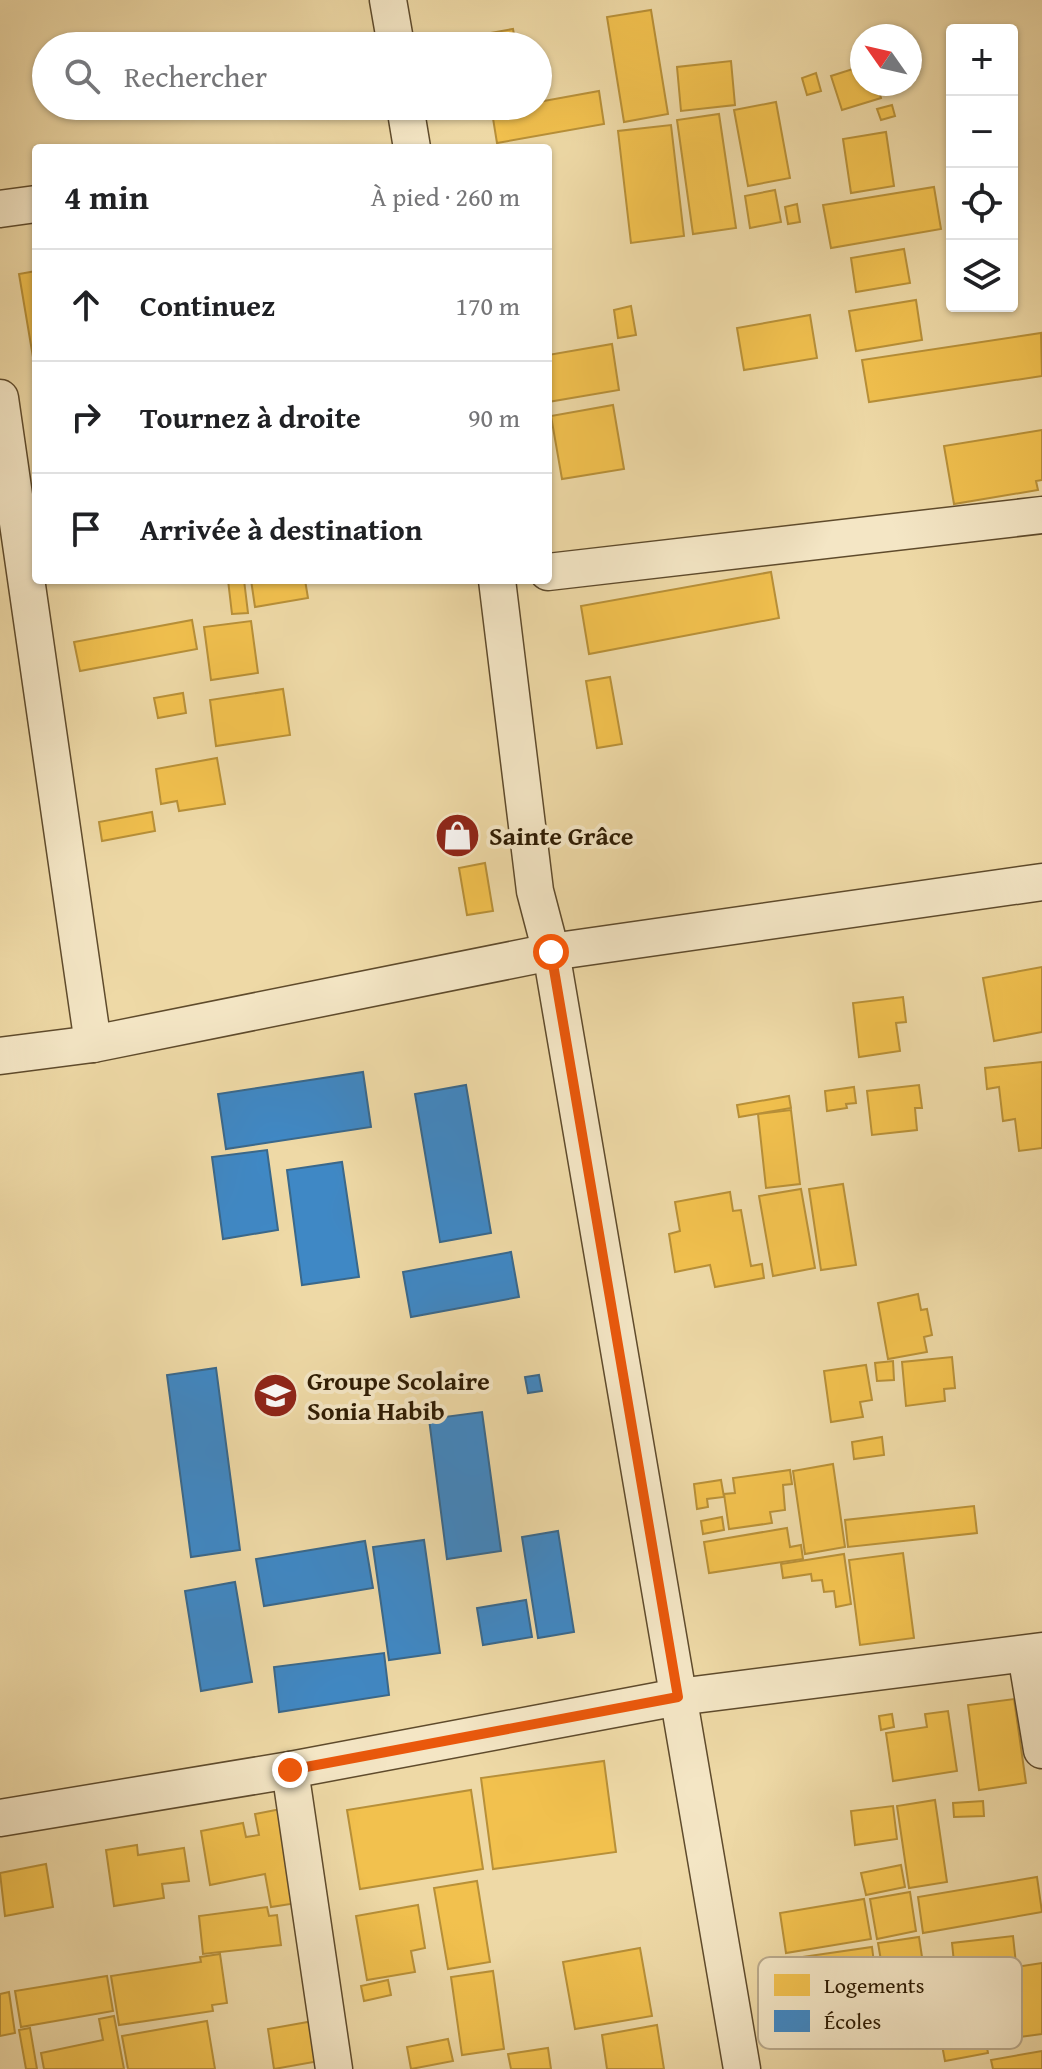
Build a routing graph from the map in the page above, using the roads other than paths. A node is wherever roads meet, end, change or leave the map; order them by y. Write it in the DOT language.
graph roads {
  1 [pos="388,0"];
  2 [pos="394,32"];
  3 [pos="407,120"];
  4 [pos="411,144"];
  5 [pos="32,205"];
  6 [pos="0,209"];
  7 [pos="0,398"];
  8 [pos="1042,515"];
  9 [pos="552,572"];
  10 [pos="497,584"];
  11 [pos="1042,882"];
  12 [pos="551,952"];
  13 [pos="93,1044"];
  14 [pos="0,1056"];
  15 [pos="1034,1653"];
  16 [pos="678,1697"];
  17 [pos="1042,1750"];
  18 [pos="290,1770"];
  19 [pos="0,1818"];
  20 [pos="334,2069"];
  21 [pos="742,2069"];
  1 -- 2 [label="street"];
  3 -- 4 [label="street"];
  5 -- 6 [label="street"];
  7 -- 13 [label="street"];
  8 -- 9 [label="street"];
  10 -- 12 [label="street"];
  11 -- 12 [label="street"];
  12 -- 13 [label="street"];
  12 -- 16 [label="street"];
  13 -- 14 [label="street"];
  15 -- 16 [label="street"];
  15 -- 17 [label="street"];
  16 -- 18 [label="street"];
  16 -- 21 [label="street"];
  18 -- 19 [label="street"];
  18 -- 20 [label="street"];
}
